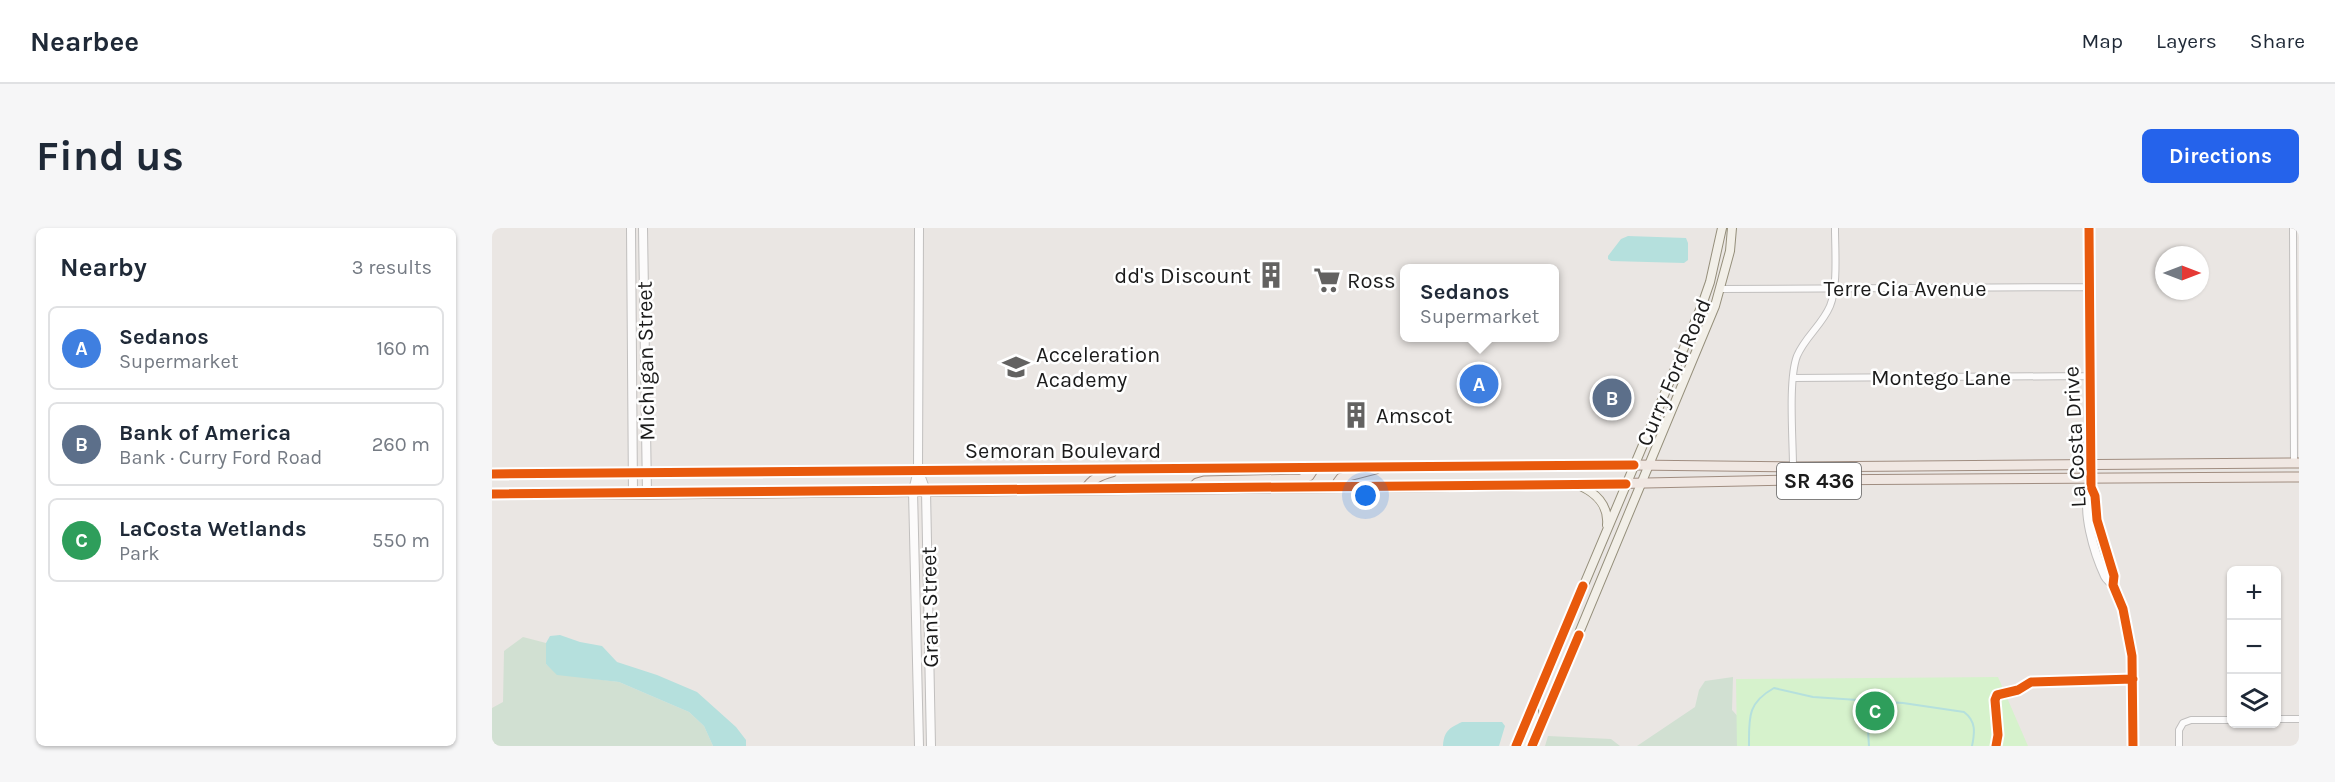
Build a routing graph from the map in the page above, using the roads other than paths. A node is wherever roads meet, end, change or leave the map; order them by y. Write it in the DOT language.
graph roads {
  1 [pos="631,228"];
  2 [pos="643,228"];
  3 [pos="919,228"];
  4 [pos="1722,228"];
  5 [pos="1732,228"];
  6 [pos="1834,228"];
  7 [pos="2089,228"];
  8 [pos="2293,228"];
  9 [pos="2090,287"];
  10 [pos="1720,289"];
  11 [pos="1833,289"];
  12 [pos="2089,376"];
  13 [pos="1794,378"];
  14 [pos="2296,463"];
  15 [pos="1634,465"];
  16 [pos="1650,465"];
  17 [pos="2090,465"];
  18 [pos="1315,467"];
  19 [pos="1381,467"];
  20 [pos="1793,467"];
  21 [pos="1120,469"];
  22 [pos="918,470"];
  23 [pos="492,474"];
  24 [pos="634,474"];
  25 [pos="646,474"];
  26 [pos="2299,477"];
  27 [pos="1642,483"];
  28 [pos="2091,483"];
  29 [pos="1626,484"];
  30 [pos="1578,485"];
  31 [pos="1338,488"];
  32 [pos="1191,489"];
  33 [pos="1085,490"];
  34 [pos="913,491"];
  35 [pos="926,491"];
  36 [pos="492,494"];
  37 [pos="633,495"];
  38 [pos="647,495"];
  39 [pos="1606,530"];
  40 [pos="2092,539"];
  41 [pos="2104,548"];
  42 [pos="2113,585"];
  43 [pos="917,614"];
  44 [pos="929,614"];
  45 [pos="1569,621"];
  46 [pos="918,694"];
  47 [pos="930,694"];
  48 [pos="1533,707"];
  49 [pos="1548,708"];
  50 [pos="2281,719"];
  51 [pos="2299,719"];
  52 [pos="2227,720"];
  53 [pos="919,746"];
  54 [pos="931,746"];
  55 [pos="1516,746"];
  56 [pos="1526,746"];
  57 [pos="1532,746"];
  58 [pos="2133,746"];
  59 [pos="2179,746"];
  1 -- 24 [label="street, Michigan Street"];
  2 -- 25 [label="street, Michigan Street"];
  3 -- 22 [label="street, Grant Street"];
  4 -- 10 [label="main road"];
  4 -- 15 [label="main road, Curry Ford Road"];
  5 -- 10 [label="main road, Curry Ford Road"];
  6 -- 11 [label="street"];
  7 -- 9 [label="street, La Costa Drive"];
  8 -- 14 [label="street"];
  9 -- 11 [label="street, Terre Cia Avenue"];
  9 -- 12 [label="street, La Costa Drive"];
  10 -- 11 [label="street, Terre Cia Avenue"];
  10 -- 16 [label="main road, Curry Ford Road"];
  11 -- 13 [label="street"];
  12 -- 13 [label="street, Montego Lane"];
  12 -- 17 [label="street, La Costa Drive"];
  13 -- 20 [label="street"];
  14 -- 17 [label="main road, Semoran Boulevard / SR 436"];
  15 -- 16 [label="main road, Semoran Boulevard / SR 436"];
  15 -- 19 [label="main road, Semoran Boulevard / SR 436"];
  15 -- 29 [label="main road, Curry Ford Road"];
  16 -- 20 [label="main road, Semoran Boulevard / SR 436"];
  16 -- 27 [label="main road, Curry Ford Road"];
  17 -- 20 [label="main road, Semoran Boulevard / SR 436"];
  17 -- 28 [label="street, La Costa Drive"];
  18 -- 19 [label="main road, Semoran Boulevard / SR 436"];
  18 -- 21 [label="main road, Semoran Boulevard / SR 436"];
  18 -- 32 [label="main road"];
  19 -- 31 [label="main road"];
  21 -- 22 [label="main road, Semoran Boulevard / SR 436"];
  21 -- 33 [label="main road"];
  22 -- 25 [label="main road, Semoran Boulevard / SR 436"];
  22 -- 34 [label="street, Grant Street"];
  22 -- 35 [label="street, Grant Street"];
  23 -- 24 [label="main road, Semoran Boulevard / SR 436"];
  24 -- 25 [label="main road, Semoran Boulevard / SR 436"];
  24 -- 37 [label="street, Michigan Street"];
  25 -- 38 [label="street, Michigan Street"];
  26 -- 28 [label="main road, Semoran Boulevard / SR 436"];
  27 -- 28 [label="main road, Semoran Boulevard / SR 436"];
  27 -- 29 [label="main road, Semoran Boulevard / SR 436"];
  27 -- 49 [label="main road, Curry Ford Road"];
  28 -- 40 [label="street, La Costa Drive"];
  28 -- 41 [label="street, La Costa Drive"];
  29 -- 30 [label="main road, Semoran Boulevard / SR 436"];
  29 -- 39 [label="main road, Curry Ford Road"];
  30 -- 31 [label="main road, Semoran Boulevard / SR 436"];
  30 -- 39 [label="main road"];
  31 -- 32 [label="main road, Semoran Boulevard / SR 436"];
  32 -- 33 [label="main road, Semoran Boulevard / SR 436"];
  33 -- 35 [label="main road, Semoran Boulevard / SR 436"];
  34 -- 35 [label="main road, Semoran Boulevard / SR 436"];
  34 -- 38 [label="main road, Semoran Boulevard / SR 436"];
  34 -- 43 [label="street, Grant Street"];
  35 -- 44 [label="street, Grant Street"];
  36 -- 37 [label="main road, Semoran Boulevard / SR 436"];
  37 -- 38 [label="main road, Semoran Boulevard / SR 436"];
  39 -- 45 [label="main road, Curry Ford Road"];
  40 -- 41 [label="street"];
  40 -- 42 [label="street, La Costa Drive"];
  41 -- 42 [label="street, La Costa Drive"];
  42 -- 58 [label="street, La Costa Drive"];
  43 -- 44 [label="street"];
  43 -- 46 [label="street, Grant Street"];
  44 -- 47 [label="street, Grant Street"];
  45 -- 48 [label="main road, Curry Ford Road"];
  45 -- 49 [label="main road"];
  46 -- 47 [label="street"];
  46 -- 53 [label="street, Grant Street"];
  47 -- 54 [label="street, Grant Street"];
  48 -- 55 [label="main road, Curry Ford Road"];
  48 -- 56 [label="main road"];
  49 -- 57 [label="main road, Curry Ford Road"];
  50 -- 51 [label="street"];
  52 -- 59 [label="street"];
}
